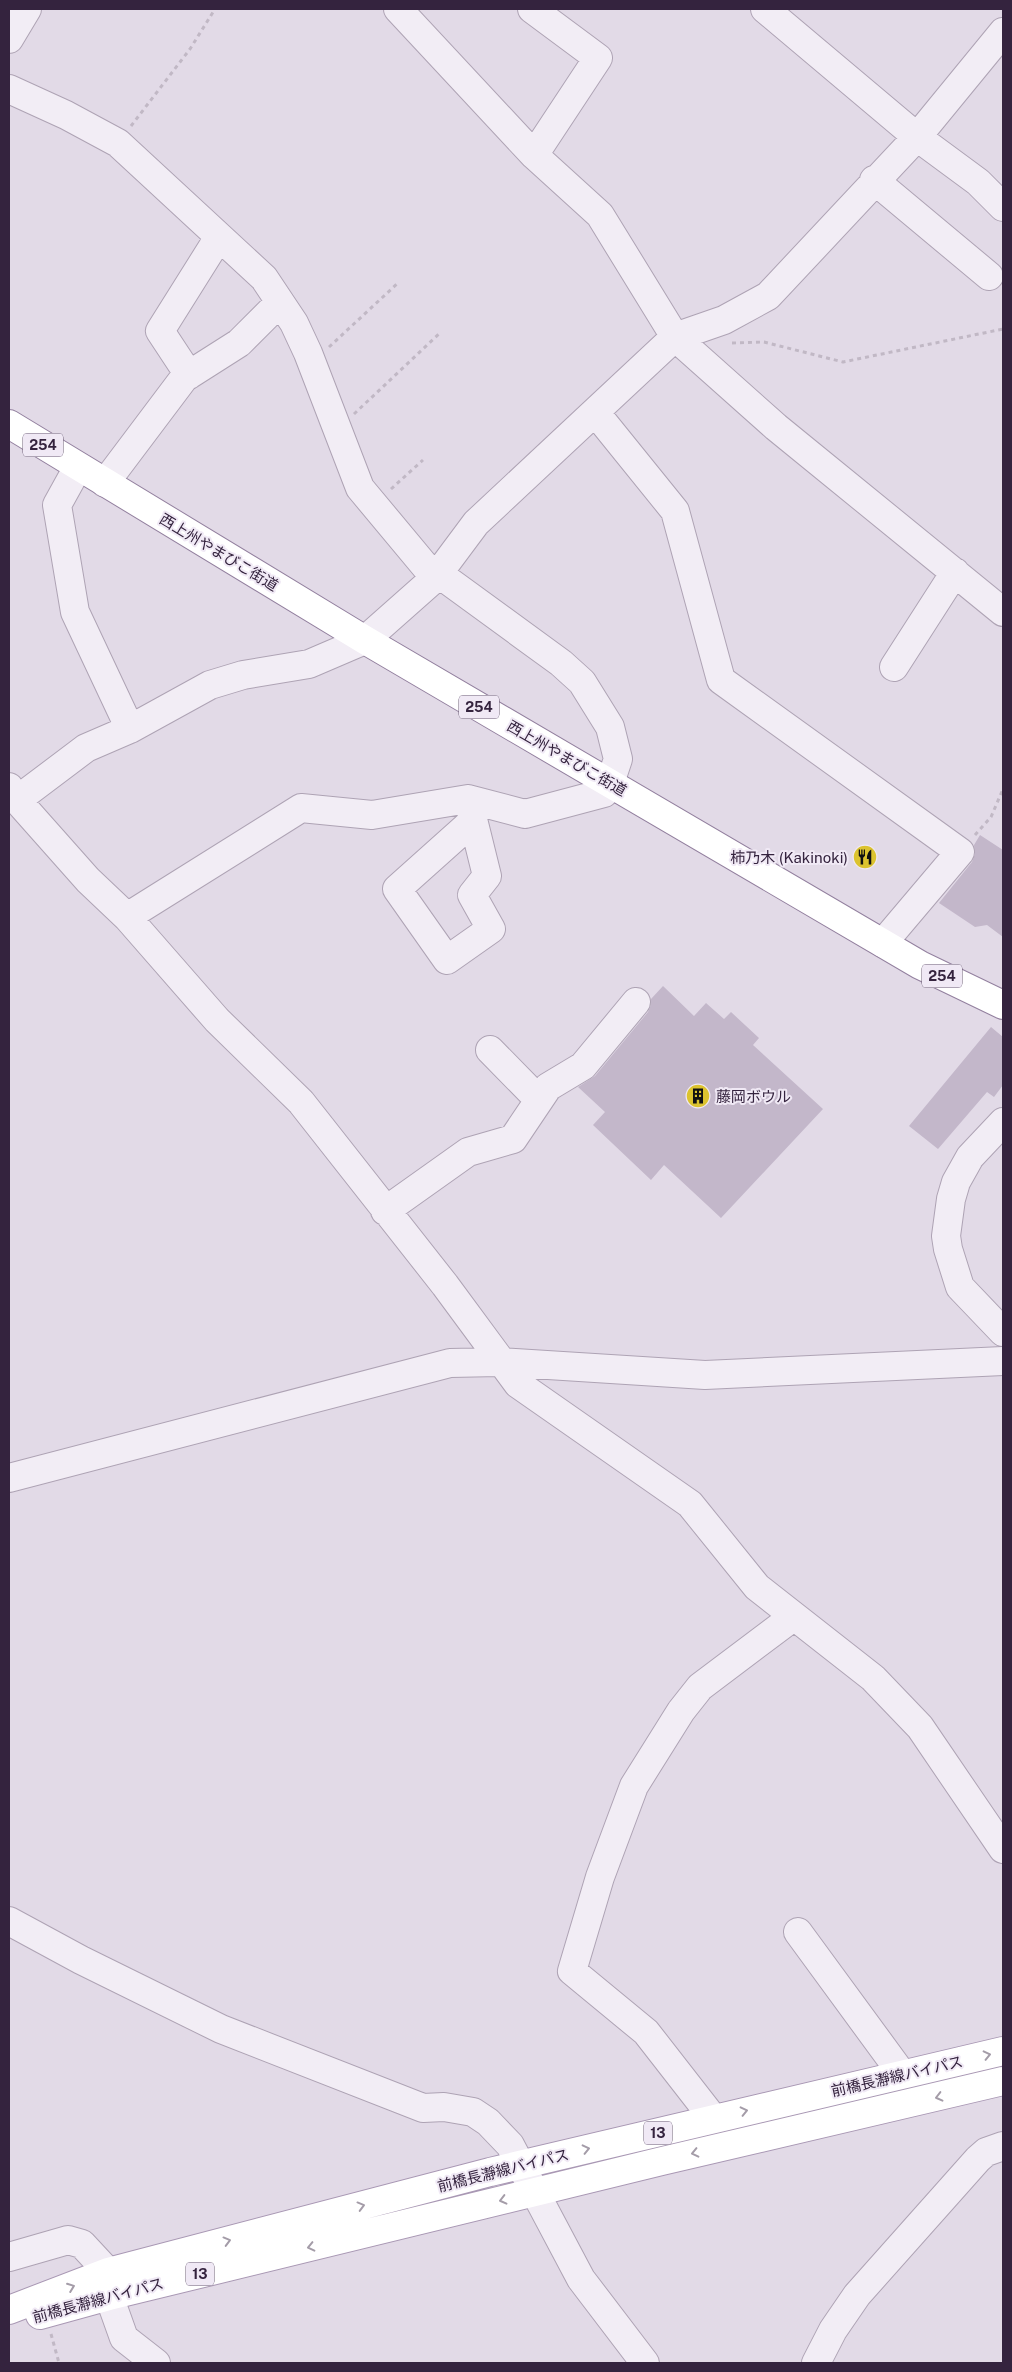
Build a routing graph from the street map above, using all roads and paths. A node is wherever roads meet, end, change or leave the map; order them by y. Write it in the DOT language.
graph roads {
  1 [pos="27,9"];
  2 [pos="215,9"];
  3 [pos="399,9"];
  4 [pos="532,9"];
  5 [pos="765,9"];
  6 [pos="1003,32"];
  7 [pos="9,39"];
  8 [pos="9,89"];
  9 [pos="917,137"];
  10 [pos="118,143"];
  11 [pos="534,155"];
  12 [pos="874,180"];
  13 [pos="1003,207"];
  14 [pos="219,237"];
  15 [pos="989,276"];
  16 [pos="400,282"];
  17 [pos="280,302"];
  18 [pos="1003,329"];
  19 [pos="441,332"];
  20 [pos="675,337"];
  21 [pos="728,343"];
  22 [pos="312,362"];
  23 [pos="189,375"];
  24 [pos="595,412"];
  25 [pos="9,424"];
  26 [pos="338,430"];
  27 [pos="424,460"];
  28 [pos="78,467"];
  29 [pos="105,483"];
  30 [pos="373,504"];
  31 [pos="955,572"];
  32 [pos="437,576"];
  33 [pos="1003,612"];
  34 [pos="364,640"];
  35 [pos="894,667"];
  36 [pos="130,729"];
  37 [pos="610,783"];
  38 [pos="1003,789"];
  39 [pos="13,793"];
  40 [pos="470,810"];
  41 [pos="960,852"];
  42 [pos="127,917"];
  43 [pos="883,943"];
  44 [pos="636,1002"];
  45 [pos="1003,1005"];
  46 [pos="490,1050"];
  47 [pos="539,1100"];
  48 [pos="1003,1122"];
  49 [pos="385,1211"];
  50 [pos="1003,1332"];
  51 [pos="1003,1360"];
  52 [pos="500,1362"];
  53 [pos="9,1478"];
  54 [pos="793,1617"];
  55 [pos="1003,1849"];
  56 [pos="9,1921"];
  57 [pos="798,1932"];
  58 [pos="1003,2051"];
  59 [pos="902,2074"];
  60 [pos="1003,2081"];
  61 [pos="713,2118"];
  62 [pos="1003,2146"];
  63 [pos="520,2165"];
  64 [pos="534,2192"];
  65 [pos="9,2257"];
  66 [pos="108,2284"];
  67 [pos="9,2310"];
  68 [pos="45,2314"];
  69 [pos="9,2324"];
  70 [pos="58,2363"];
  71 [pos="156,2363"];
  72 [pos="645,2363"];
  73 [pos="816,2363"];
  1 -- 7 [label="street"];
  2 -- 10 [label="path"];
  3 -- 11 [label="street"];
  4 -- 11 [label="street"];
  5 -- 9 [label="street"];
  6 -- 9 [label="street"];
  8 -- 10 [label="street"];
  9 -- 12 [label="street"];
  9 -- 13 [label="street"];
  10 -- 14 [label="street"];
  11 -- 20 [label="street"];
  12 -- 15 [label="street"];
  12 -- 20 [label="street"];
  14 -- 17 [label="street"];
  14 -- 23 [label="street"];
  16 -- 22 [label="path"];
  17 -- 22 [label="street"];
  17 -- 23 [label="street"];
  18 -- 21 [label="path"];
  19 -- 26 [label="path"];
  20 -- 24 [label="street"];
  20 -- 31 [label="street"];
  22 -- 26 [label="street"];
  23 -- 29 [label="street"];
  24 -- 32 [label="street"];
  24 -- 41 [label="street"];
  25 -- 28 [label="main road, 西上州やまびこ街道 / 254"];
  26 -- 30 [label="street"];
  27 -- 30 [label="path"];
  28 -- 29 [label="main road, 西上州やまびこ街道 / 254"];
  28 -- 36 [label="street"];
  29 -- 34 [label="main road, 西上州やまびこ街道 / 254"];
  30 -- 32 [label="street"];
  31 -- 33 [label="street"];
  31 -- 35 [label="street"];
  32 -- 34 [label="street"];
  32 -- 37 [label="street"];
  34 -- 36 [label="street"];
  34 -- 37 [label="main road, 西上州やまびこ街道 / 254"];
  36 -- 39 [label="street"];
  37 -- 40 [label="street"];
  37 -- 43 [label="main road, 西上州やまびこ街道 / 254"];
  38 -- 41 [label="path"];
  39 -- 42 [label="street"];
  40 -- 40 [label="street"];
  40 -- 42 [label="street"];
  41 -- 43 [label="street"];
  42 -- 49 [label="street"];
  43 -- 45 [label="main road, 西上州やまびこ街道 / 254"];
  44 -- 47 [label="street"];
  46 -- 47 [label="street"];
  47 -- 49 [label="street"];
  48 -- 50 [label="street"];
  49 -- 52 [label="street"];
  51 -- 52 [label="street"];
  52 -- 53 [label="street"];
  52 -- 54 [label="street"];
  54 -- 55 [label="street"];
  54 -- 61 [label="street"];
  56 -- 63 [label="street"];
  57 -- 59 [label="street"];
  59 -- 58 [label="main road, 前橋長瀞線バイパス / 13, one-way"];
  61 -- 59 [label="main road, 前橋長瀞線バイパス / 13, one-way"];
  60 -- 64 [label="main road, 前橋長瀞線バイパス / 13, one-way"];
  63 -- 61 [label="main road, 前橋長瀞線バイパス / 13, one-way"];
  62 -- 73 [label="street"];
  63 -- 64 [label="street"];
  66 -- 63 [label="main road, 前橋長瀞線バイパス / 13, one-way"];
  64 -- 66 [label="main road, 前橋長瀞線バイパス / 13, one-way"];
  64 -- 72 [label="street"];
  65 -- 66 [label="street"];
  67 -- 66 [label="main road, 前橋長瀞線バイパス / 13, one-way"];
  66 -- 68 [label="main road, 前橋長瀞線バイパス / 13"];
  66 -- 71 [label="street"];
  68 -- 69 [label="main road, 前橋長瀞線バイパス / 13"];
  68 -- 70 [label="path"];
}
